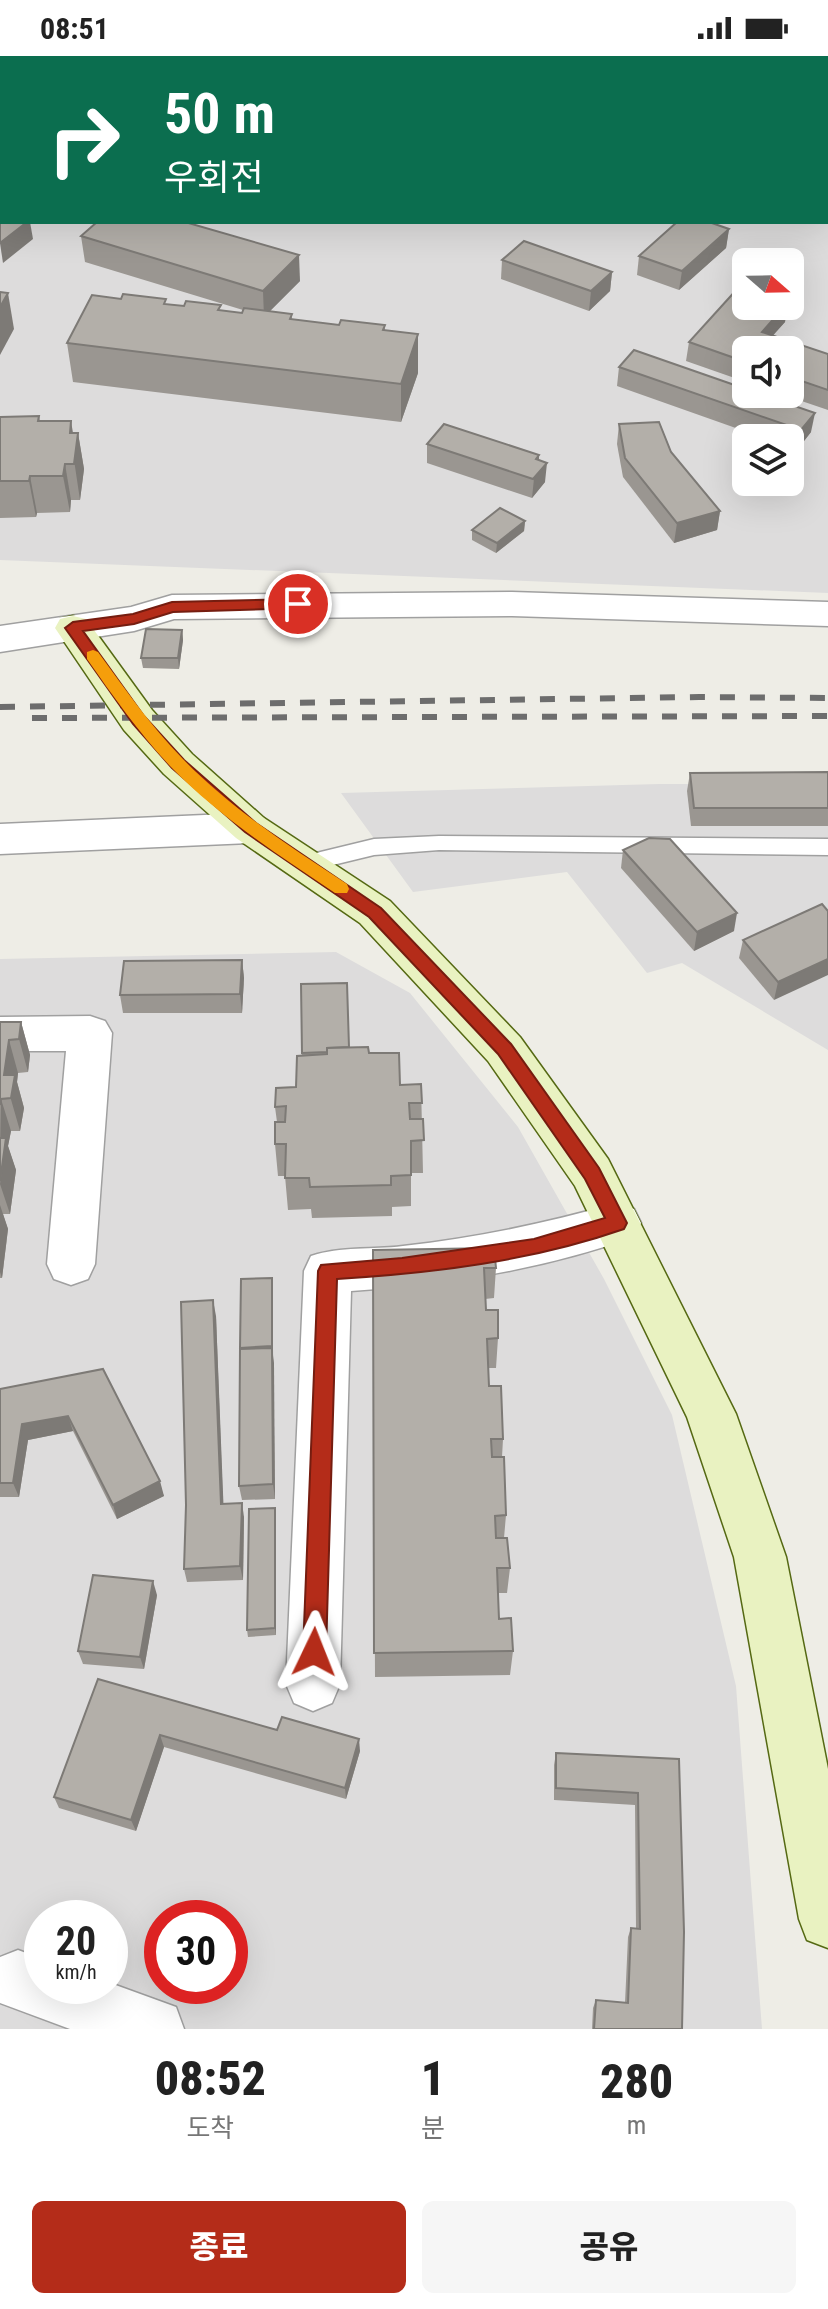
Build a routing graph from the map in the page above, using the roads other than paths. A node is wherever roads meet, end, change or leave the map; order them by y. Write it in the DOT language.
graph roads {
  1 [pos="828,614"];
  2 [pos="73,628"];
  3 [pos="0,639"];
  4 [pos="250,828"];
  5 [pos="0,839"];
  6 [pos="828,847"];
  7 [pos="304,864"];
  8 [pos="0,1034"];
  9 [pos="617,1223"];
  10 [pos="71,1264"];
  11 [pos="313,1684"];
  12 [pos="828,1919"];
  13 [pos="18,1980"];
  14 [pos="154,2029"];
  1 -- 2 [label="street"];
  2 -- 3 [label="street"];
  2 -- 4 [label="street"];
  4 -- 5 [label="street"];
  4 -- 7 [label="street"];
  6 -- 7 [label="lane"];
  7 -- 9 [label="street"];
  8 -- 10 [label="street"];
  9 -- 11 [label="street"];
  9 -- 12 [label="street"];
  13 -- 14 [label="street"];
}
